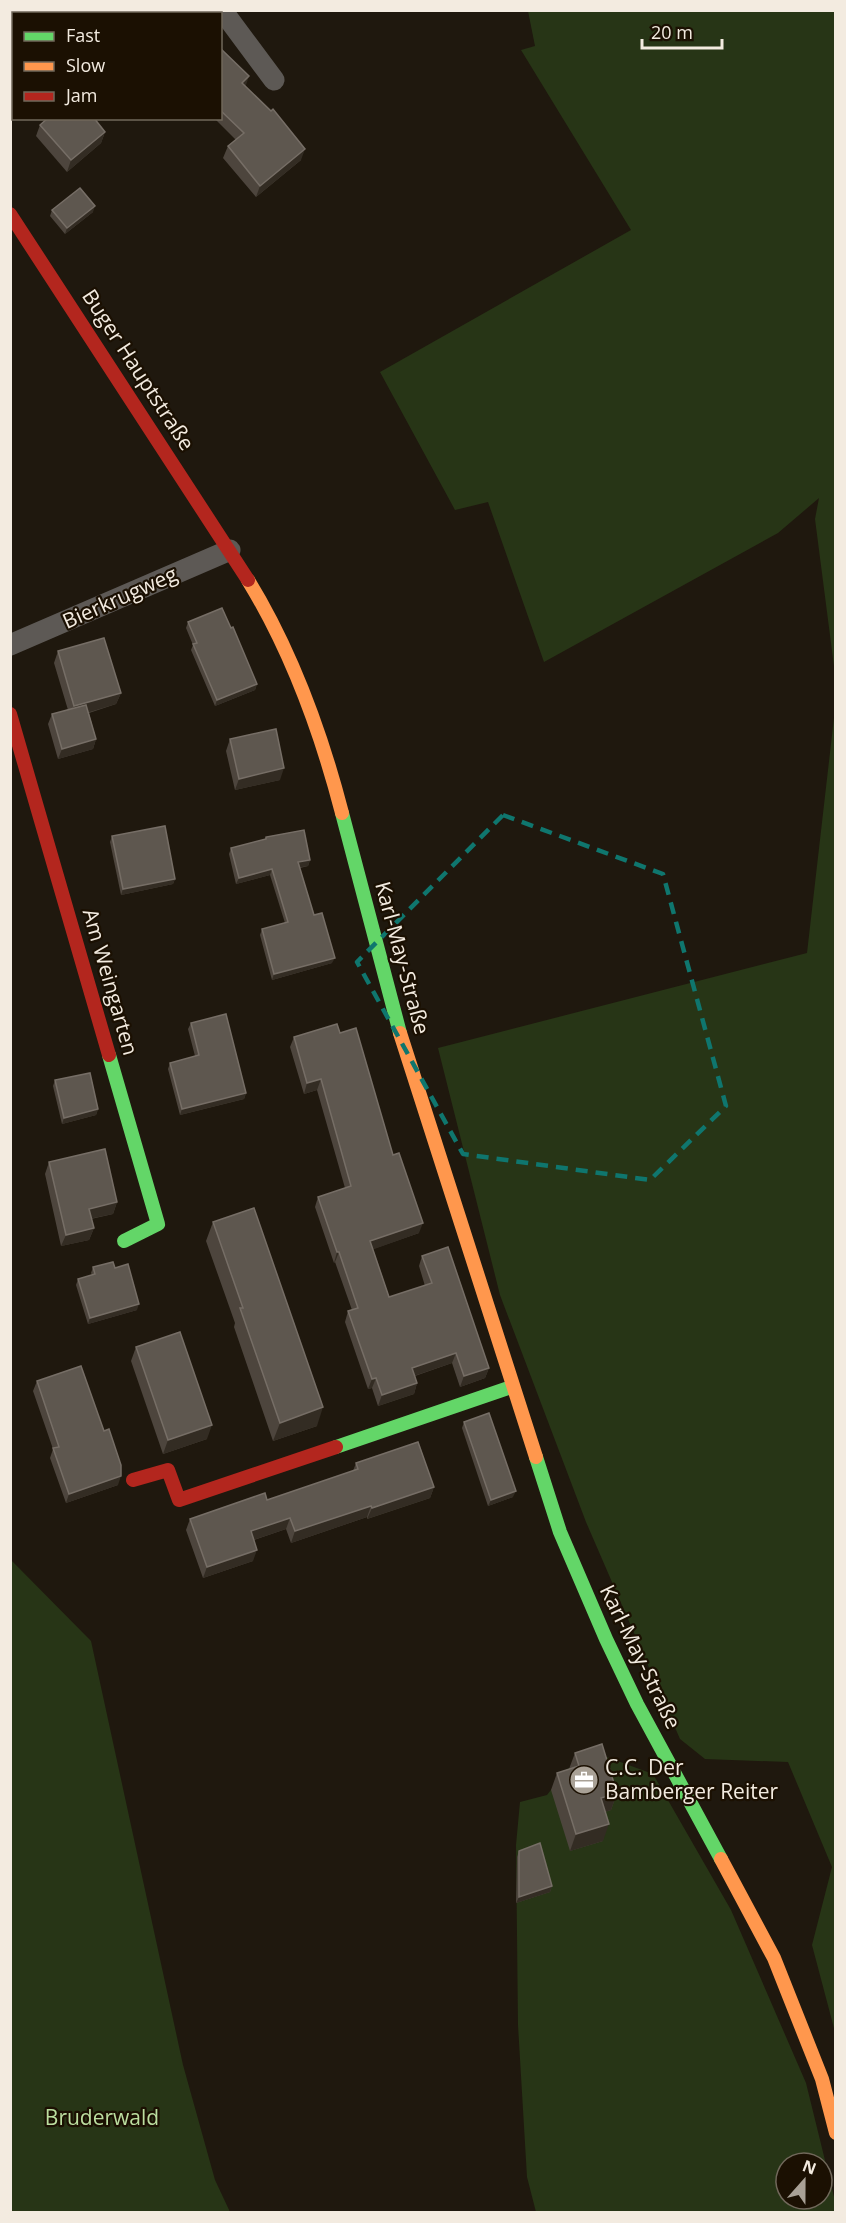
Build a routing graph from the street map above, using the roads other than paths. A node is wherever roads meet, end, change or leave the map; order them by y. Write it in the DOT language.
graph roads {
  1 [pos="222,10"];
  2 [pos="274,80"];
  3 [pos="10,214"];
  4 [pos="230,550"];
  5 [pos="10,645"];
  6 [pos="10,714"];
  7 [pos="124,1241"];
  8 [pos="511,1387"];
  9 [pos="134,1480"];
  10 [pos="836,2133"];
  1 -- 2 [label="street"];
  3 -- 4 [label="street, Buger Hauptstraße"];
  4 -- 5 [label="street, Bierkrugweg"];
  4 -- 8 [label="street, Karl-May-Straße"];
  6 -- 7 [label="street, Am Weingarten"];
  8 -- 9 [label="street"];
  8 -- 10 [label="street, Karl-May-Straße"];
}
